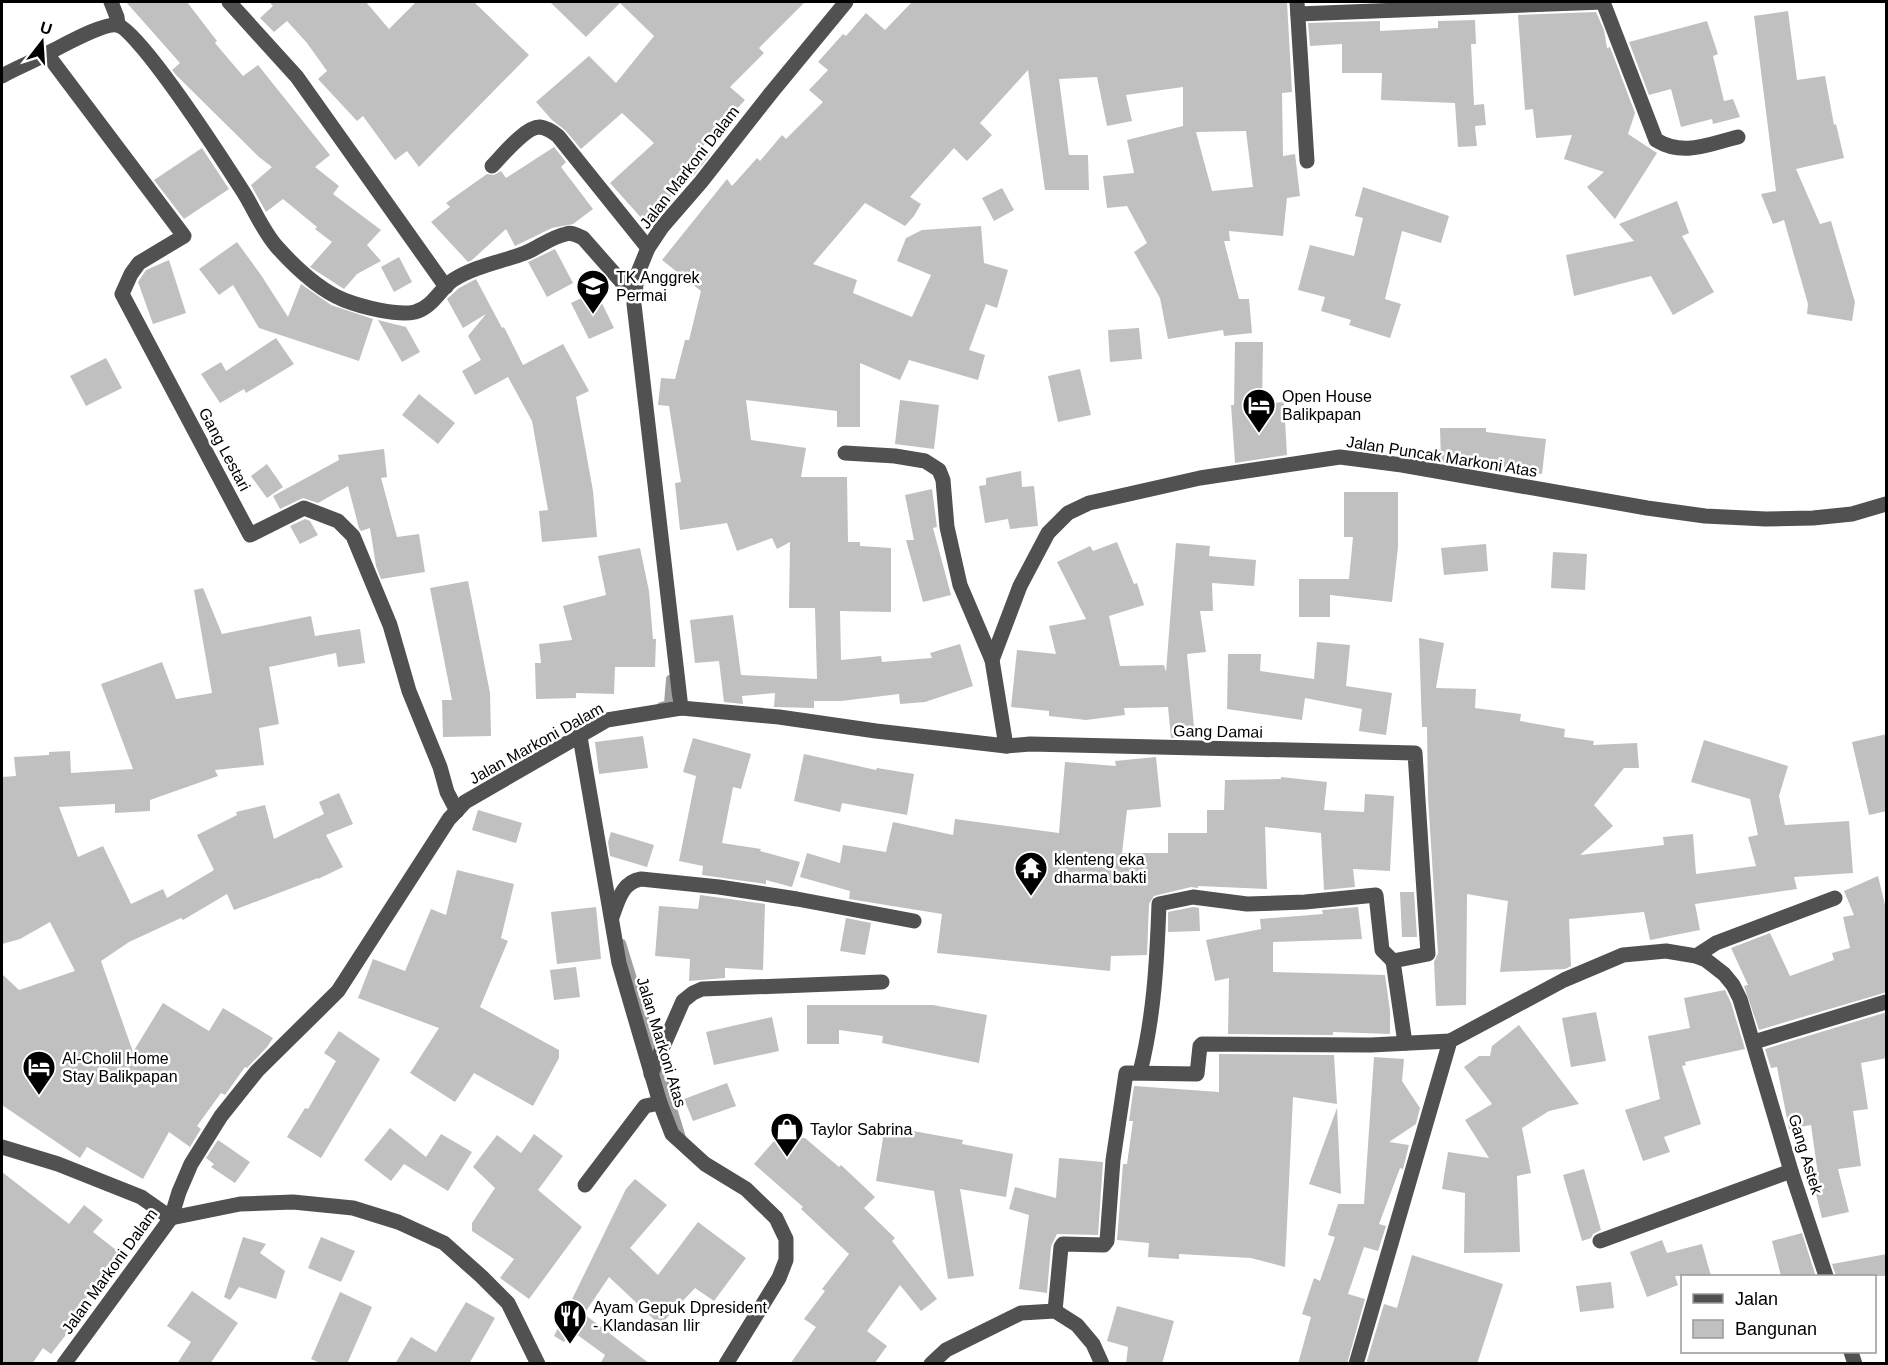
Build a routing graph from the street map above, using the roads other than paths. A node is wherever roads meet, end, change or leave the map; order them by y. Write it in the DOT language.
graph roads {
  1 [pos="111,2"];
  2 [pos="229,2"];
  3 [pos="845,2"];
  4 [pos="1298,8"];
  5 [pos="118,25"];
  6 [pos="47,54"];
  7 [pos="2,76"];
  8 [pos="1738,137"];
  9 [pos="1307,161"];
  10 [pos="492,166"];
  11 [pos="648,248"];
  12 [pos="446,286"];
  13 [pos="635,297"];
  14 [pos="844,453"];
  15 [pos="1887,504"];
  16 [pos="992,660"];
  17 [pos="681,708"];
  18 [pos="580,737"];
  19 [pos="1006,746"];
  20 [pos="457,811"];
  21 [pos="1835,898"];
  22 [pos="611,920"];
  23 [pos="914,921"];
  24 [pos="1696,956"];
  25 [pos="1393,962"];
  26 [pos="882,982"];
  27 [pos="1887,1002"];
  28 [pos="1450,1041"];
  29 [pos="1754,1042"];
  30 [pos="1405,1043"];
  31 [pos="1140,1072"];
  32 [pos="651,1074"];
  33 [pos="660,1102"];
  34 [pos="2,1147"];
  35 [pos="1791,1172"];
  36 [pos="585,1185"];
  37 [pos="171,1218"];
  38 [pos="1600,1241"];
  39 [pos="1826,1275"];
  40 [pos="1055,1311"];
  41 [pos="64,1364"];
  42 [pos="538,1364"];
  43 [pos="726,1364"];
  44 [pos="931,1364"];
  45 [pos="1102,1364"];
  46 [pos="1356,1364"];
  1 -- 5 [label="street"];
  2 -- 12 [label="street"];
  3 -- 11 [label="street, Jalan Markoni Dalam"];
  4 -- 8 [label="street"];
  4 -- 9 [label="street"];
  5 -- 6 [label="street"];
  5 -- 12 [label="street"];
  6 -- 7 [label="street"];
  6 -- 20 [label="street, Gang Lestari"];
  10 -- 11 [label="street"];
  11 -- 13 [label="street, Jalan Markoni Dalam"];
  12 -- 13 [label="street"];
  13 -- 17 [label="street, Jalan Markoni Dalam"];
  14 -- 16 [label="street"];
  15 -- 16 [label="street, Jalan Puncak Markoni Atas"];
  16 -- 19 [label="street, Jalan Puncak Markoni Atas"];
  17 -- 18 [label="street, Jalan Markoni Dalam"];
  17 -- 19 [label="street"];
  18 -- 20 [label="street, Jalan Markoni Dalam"];
  18 -- 22 [label="street, Jalan Markoni Atas"];
  19 -- 25 [label="street, Gang Damai"];
  20 -- 37 [label="street, Jalan Markoni Dalam"];
  21 -- 24 [label="street"];
  22 -- 23 [label="street"];
  22 -- 32 [label="street, Jalan Markoni Atas"];
  24 -- 28 [label="street"];
  24 -- 29 [label="street, Gang Astek"];
  25 -- 30 [label="street"];
  25 -- 31 [label="street"];
  26 -- 32 [label="street"];
  27 -- 29 [label="street"];
  28 -- 30 [label="street"];
  28 -- 46 [label="street"];
  29 -- 35 [label="street, Gang Astek"];
  30 -- 31 [label="street"];
  31 -- 40 [label="street"];
  32 -- 33 [label="street, Jalan Markoni Atas"];
  33 -- 36 [label="street"];
  33 -- 43 [label="street, Jalan Markoni Atas"];
  34 -- 37 [label="street"];
  35 -- 38 [label="street"];
  35 -- 39 [label="street, Gang Astek"];
  37 -- 41 [label="street, Jalan Markoni Dalam"];
  37 -- 42 [label="street"];
  40 -- 44 [label="street"];
  40 -- 45 [label="street"];
}
